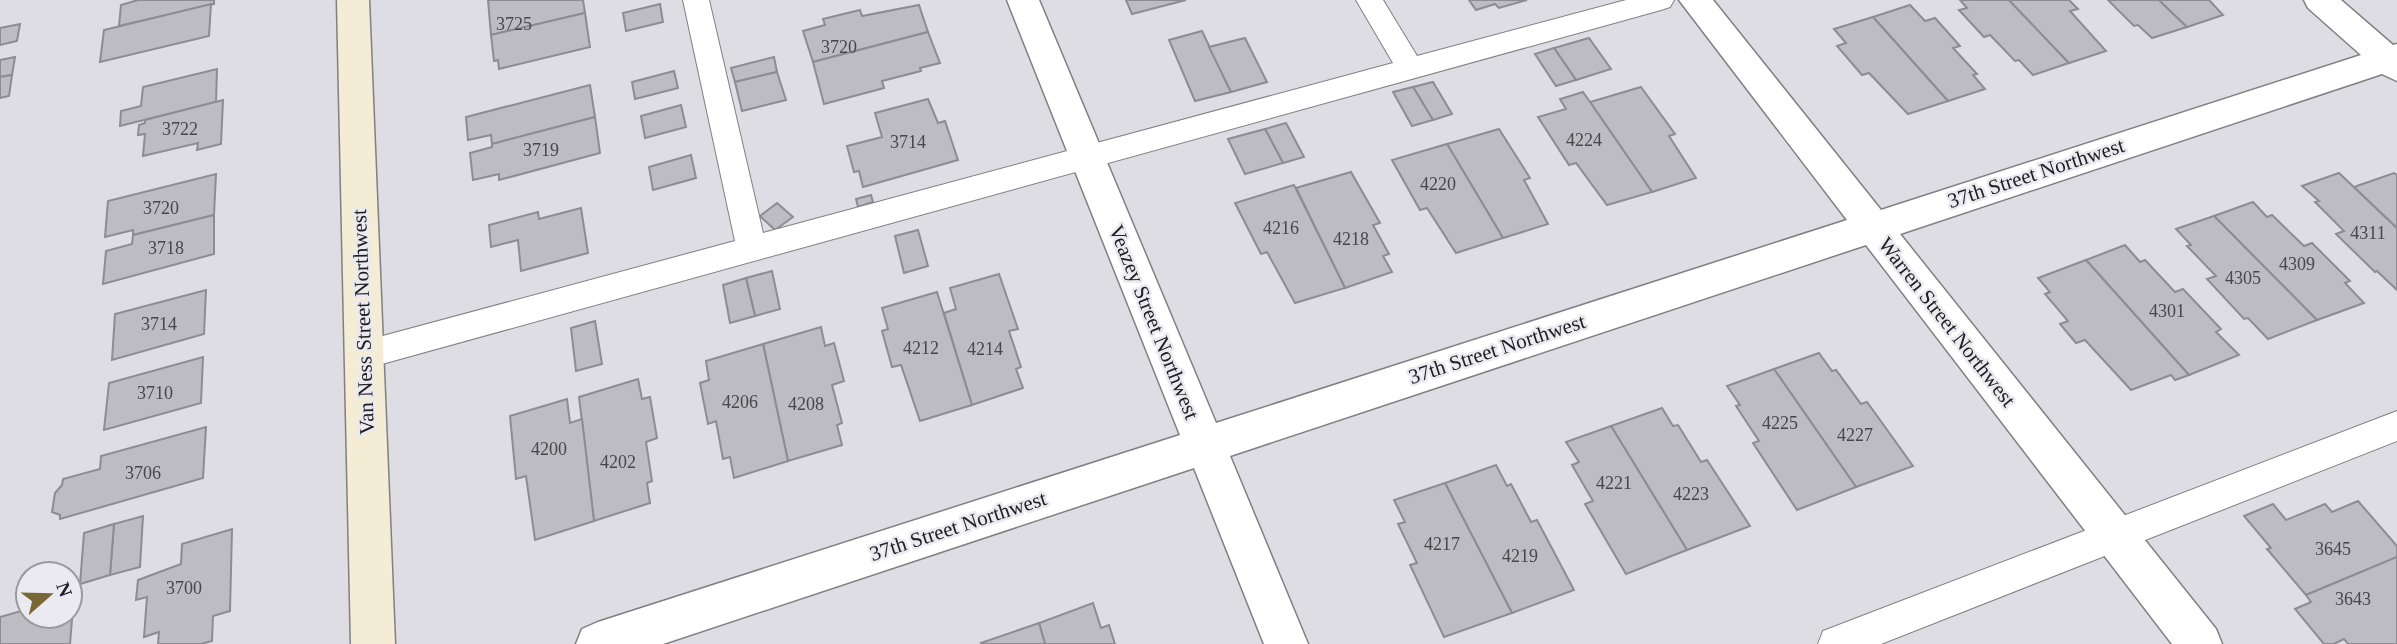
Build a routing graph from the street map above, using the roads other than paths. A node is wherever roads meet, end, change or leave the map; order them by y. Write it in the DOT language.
graph roads {
  1 [pos="353,0"];
  2 [pos="696,0"];
  3 [pos="1023,0"];
  4 [pos="1368,0"];
  5 [pos="1661,0"];
  6 [pos="1695,0"];
  7 [pos="2320,0"];
  8 [pos="2394,61"];
  9 [pos="1411,69"];
  10 [pos="1087,158"];
  11 [pos="1871,226"];
  12 [pos="752,250"];
  13 [pos="363,355"];
  14 [pos="2397,426"];
  15 [pos="1205,446"];
  16 [pos="2115,536"];
  17 [pos="373,644"];
  18 [pos="598,644"];
  19 [pos="1286,644"];
  20 [pos="1836,644"];
  21 [pos="2200,644"];
  1 -- 13 [label="main road, Van Ness Street Northwest"];
  2 -- 12 [label="lane"];
  3 -- 10 [label="street, Veazey Street Northwest"];
  4 -- 9 [label="lane"];
  5 -- 9 [label="lane"];
  6 -- 11 [label="street, Warren Street Northwest"];
  7 -- 8 [label="street"];
  8 -- 11 [label="street, 37th Street Northwest"];
  9 -- 10 [label="lane"];
  10 -- 12 [label="lane"];
  10 -- 15 [label="street, Veazey Street Northwest"];
  11 -- 15 [label="street, 37th Street Northwest"];
  11 -- 16 [label="street, Warren Street Northwest"];
  12 -- 13 [label="lane"];
  13 -- 17 [label="main road, Van Ness Street Northwest"];
  14 -- 16 [label="lane"];
  15 -- 18 [label="street, 37th Street Northwest"];
  15 -- 19 [label="street, Veazey Street Northwest"];
  16 -- 20 [label="lane"];
  16 -- 21 [label="street, Warren Street Northwest"];
}
